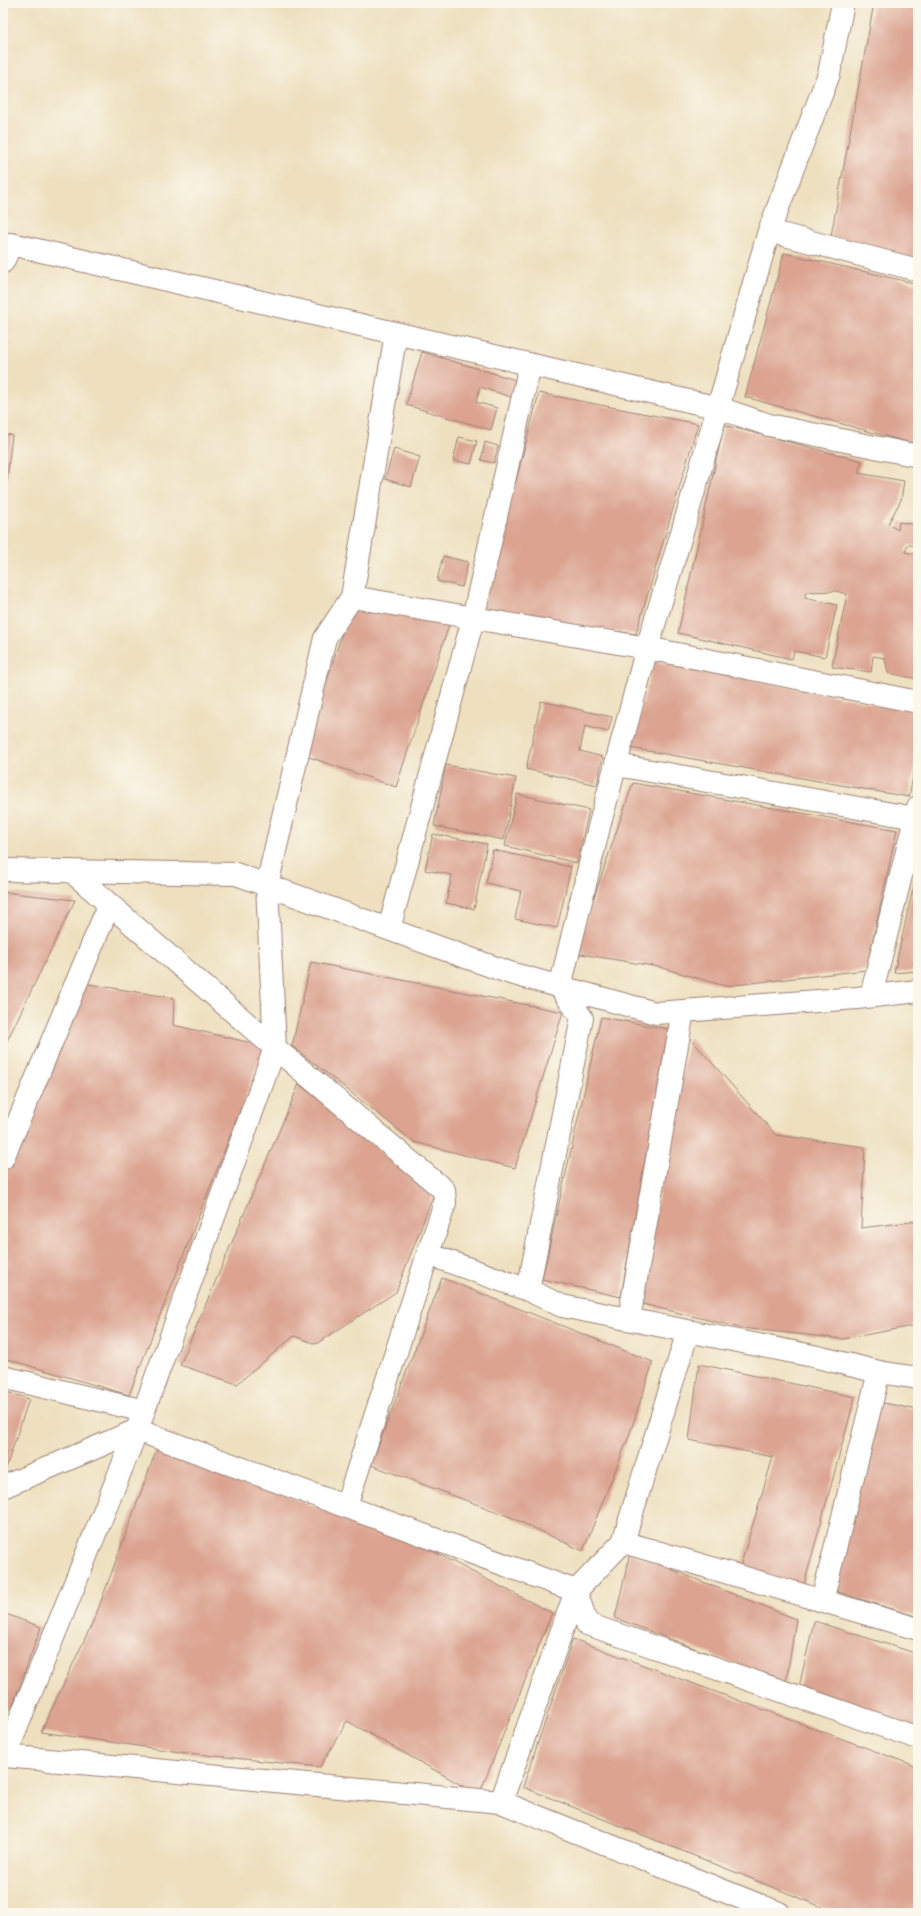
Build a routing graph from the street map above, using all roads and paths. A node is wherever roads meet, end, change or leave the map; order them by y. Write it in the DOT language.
graph roads {
  1 [pos="843,3"];
  2 [pos="769,231"];
  3 [pos="6,249"];
  4 [pos="918,270"];
  5 [pos="396,333"];
  6 [pos="530,364"];
  7 [pos="718,408"];
  8 [pos="918,456"];
  9 [pos="352,597"];
  10 [pos="473,619"];
  11 [pos="647,648"];
  12 [pos="918,702"];
  13 [pos="617,765"];
  14 [pos="917,813"];
  15 [pos="3,870"];
  16 [pos="71,871"];
  17 [pos="267,886"];
  18 [pos="109,905"];
  19 [pos="389,930"];
  20 [pos="560,987"];
  21 [pos="918,991"];
  22 [pos="871,996"];
  23 [pos="683,1011"];
  24 [pos="275,1048"];
  25 [pos="3,1158"];
  26 [pos="428,1254"];
  27 [pos="528,1290"];
  28 [pos="628,1319"];
  29 [pos="688,1331"];
  30 [pos="879,1372"];
  31 [pos="3,1377"];
  32 [pos="918,1378"];
  33 [pos="141,1420"];
  34 [pos="3,1487"];
  35 [pos="346,1506"];
  36 [pos="623,1542"];
  37 [pos="576,1591"];
  38 [pos="822,1601"];
  39 [pos="918,1629"];
  40 [pos="918,1738"];
  41 [pos="4,1756"];
  42 [pos="501,1802"];
  43 [pos="779,1913"];
  1 -- 2 [label="street"];
  2 -- 4 [label="street"];
  2 -- 7 [label="street"];
  3 -- 5 [label="street"];
  5 -- 6 [label="street"];
  5 -- 9 [label="street"];
  6 -- 7 [label="street"];
  6 -- 10 [label="street"];
  7 -- 8 [label="street"];
  7 -- 11 [label="street"];
  9 -- 10 [label="street"];
  9 -- 17 [label="street"];
  10 -- 11 [label="street"];
  10 -- 19 [label="street"];
  11 -- 12 [label="street"];
  11 -- 13 [label="street"];
  13 -- 14 [label="street"];
  13 -- 20 [label="street"];
  14 -- 22 [label="street"];
  15 -- 16 [label="street"];
  16 -- 17 [label="street"];
  16 -- 18 [label="street"];
  17 -- 19 [label="street"];
  17 -- 24 [label="street"];
  18 -- 24 [label="street"];
  18 -- 25 [label="street"];
  19 -- 20 [label="street"];
  20 -- 23 [label="street"];
  20 -- 27 [label="street"];
  21 -- 22 [label="street"];
  22 -- 23 [label="street"];
  23 -- 28 [label="street"];
  24 -- 26 [label="street"];
  24 -- 33 [label="street"];
  26 -- 27 [label="street"];
  26 -- 35 [label="street"];
  27 -- 28 [label="street"];
  28 -- 29 [label="street"];
  29 -- 30 [label="street"];
  29 -- 36 [label="street"];
  30 -- 32 [label="street"];
  30 -- 38 [label="street"];
  31 -- 33 [label="street"];
  33 -- 34 [label="street"];
  33 -- 35 [label="street"];
  33 -- 41 [label="street"];
  35 -- 37 [label="street"];
  36 -- 37 [label="street"];
  36 -- 38 [label="street"];
  37 -- 40 [label="street"];
  37 -- 42 [label="street"];
  38 -- 39 [label="street"];
  41 -- 42 [label="street"];
  42 -- 43 [label="street"];
}
